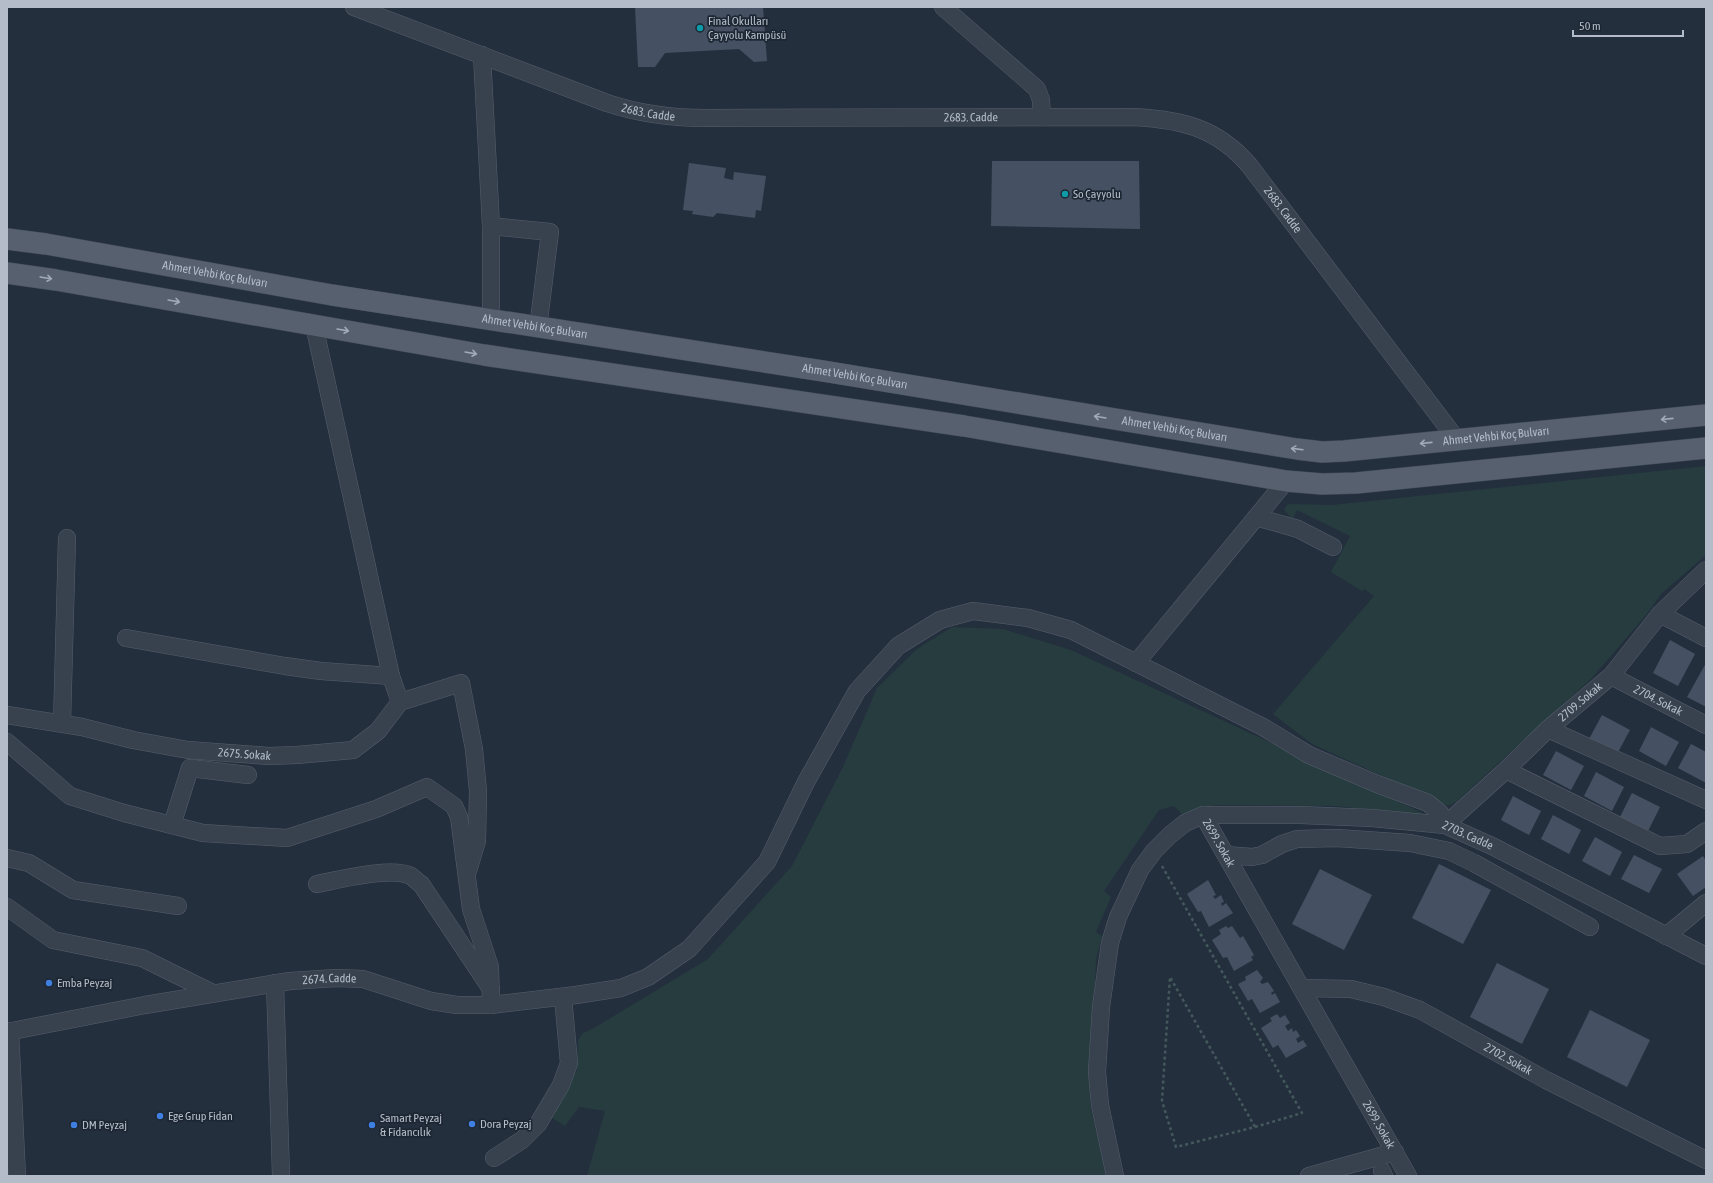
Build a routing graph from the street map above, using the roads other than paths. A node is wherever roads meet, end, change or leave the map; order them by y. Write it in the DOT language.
graph roads {
  1 [pos="354,7"];
  2 [pos="943,7"];
  3 [pos="482,56"];
  4 [pos="1042,117"];
  5 [pos="491,226"];
  6 [pos="7,239"];
  7 [pos="7,273"];
  8 [pos="491,321"];
  9 [pos="314,326"];
  10 [pos="538,328"];
  11 [pos="1706,415"];
  12 [pos="1457,440"];
  13 [pos="1706,448"];
  14 [pos="1286,481"];
  15 [pos="1256,517"];
  16 [pos="67,538"];
  17 [pos="1333,547"];
  18 [pos="1706,570"];
  19 [pos="1660,614"];
  20 [pos="126,638"];
  21 [pos="1706,638"];
  22 [pos="1136,662"];
  23 [pos="391,676"];
  24 [pos="1611,676"];
  25 [pos="400,702"];
  26 [pos="7,715"];
  27 [pos="62,723"];
  28 [pos="1706,725"];
  29 [pos="1548,729"];
  30 [pos="7,742"];
  31 [pos="1506,770"];
  32 [pos="248,775"];
  33 [pos="1706,800"];
  34 [pos="1203,815"];
  35 [pos="172,825"];
  36 [pos="1445,825"];
  37 [pos="1706,831"];
  38 [pos="1226,855"];
  39 [pos="7,858"];
  40 [pos="466,879"];
  41 [pos="317,884"];
  42 [pos="1706,903"];
  43 [pos="178,906"];
  44 [pos="7,907"];
  45 [pos="1590,927"];
  46 [pos="1666,936"];
  47 [pos="1706,956"];
  48 [pos="275,983"];
  49 [pos="1302,988"];
  50 [pos="213,993"];
  51 [pos="491,997"];
  52 [pos="563,997"];
  53 [pos="8,1032"];
  54 [pos="1395,1152"];
  55 [pos="494,1158"];
  56 [pos="1706,1160"];
  57 [pos="17,1176"];
  58 [pos="281,1176"];
  59 [pos="1115,1176"];
  60 [pos="1309,1176"];
  61 [pos="1408,1176"];
  1 -- 3 [label="street, 2683. Cadde"];
  2 -- 4 [label="street"];
  3 -- 4 [label="street, 2683. Cadde"];
  3 -- 5 [label="street"];
  4 -- 12 [label="street, 2683. Cadde"];
  5 -- 8 [label="street"];
  5 -- 10 [label="street"];
  6 -- 8 [label="main road, Ahmet Vehbi Koç Bulvarı"];
  7 -- 9 [label="main road, one-way"];
  8 -- 10 [label="main road, Ahmet Vehbi Koç Bulvarı"];
  9 -- 14 [label="main road, one-way"];
  9 -- 23 [label="street"];
  12 -- 10 [label="main road, Ahmet Vehbi Koç Bulvarı, one-way"];
  11 -- 12 [label="main road, Ahmet Vehbi Koç Bulvarı, one-way"];
  13 -- 14 [label="main road"];
  14 -- 15 [label="street"];
  15 -- 17 [label="street"];
  15 -- 22 [label="street"];
  16 -- 27 [label="street"];
  18 -- 19 [label="street, 2709. Sokak"];
  19 -- 21 [label="street"];
  19 -- 24 [label="street, 2709. Sokak"];
  20 -- 23 [label="street"];
  22 -- 36 [label="street, 2674. Cadde"];
  22 -- 52 [label="street, 2674. Cadde"];
  23 -- 25 [label="street"];
  24 -- 28 [label="street, 2704. Sokak"];
  24 -- 29 [label="street, 2709. Sokak"];
  25 -- 27 [label="street, 2675. Sokak"];
  25 -- 40 [label="street"];
  26 -- 27 [label="street, 2675. Sokak"];
  29 -- 31 [label="street, 2709. Sokak"];
  29 -- 33 [label="street"];
  30 -- 35 [label="street"];
  31 -- 36 [label="street, 2709. Sokak"];
  31 -- 37 [label="street"];
  32 -- 35 [label="street"];
  34 -- 36 [label="street, 2703. Cadde"];
  34 -- 38 [label="street, 2699. Sokak"];
  34 -- 59 [label="street, 2699. Sokak"];
  35 -- 40 [label="street"];
  36 -- 46 [label="street, 2703. Cadde"];
  38 -- 45 [label="street"];
  38 -- 49 [label="street, 2699. Sokak"];
  39 -- 43 [label="street"];
  40 -- 51 [label="street"];
  41 -- 51 [label="street"];
  42 -- 46 [label="street"];
  44 -- 50 [label="street"];
  46 -- 47 [label="street, 2703. Cadde"];
  48 -- 50 [label="street, 2674. Cadde"];
  48 -- 51 [label="street, 2674. Cadde"];
  48 -- 58 [label="street"];
  49 -- 54 [label="street, 2699. Sokak"];
  49 -- 56 [label="street, 2702. Sokak"];
  50 -- 53 [label="street, 2674. Cadde"];
  51 -- 52 [label="street, 2674. Cadde"];
  52 -- 55 [label="street"];
  53 -- 57 [label="street"];
  54 -- 60 [label="street"];
  54 -- 61 [label="street, 2699. Sokak"];
}
